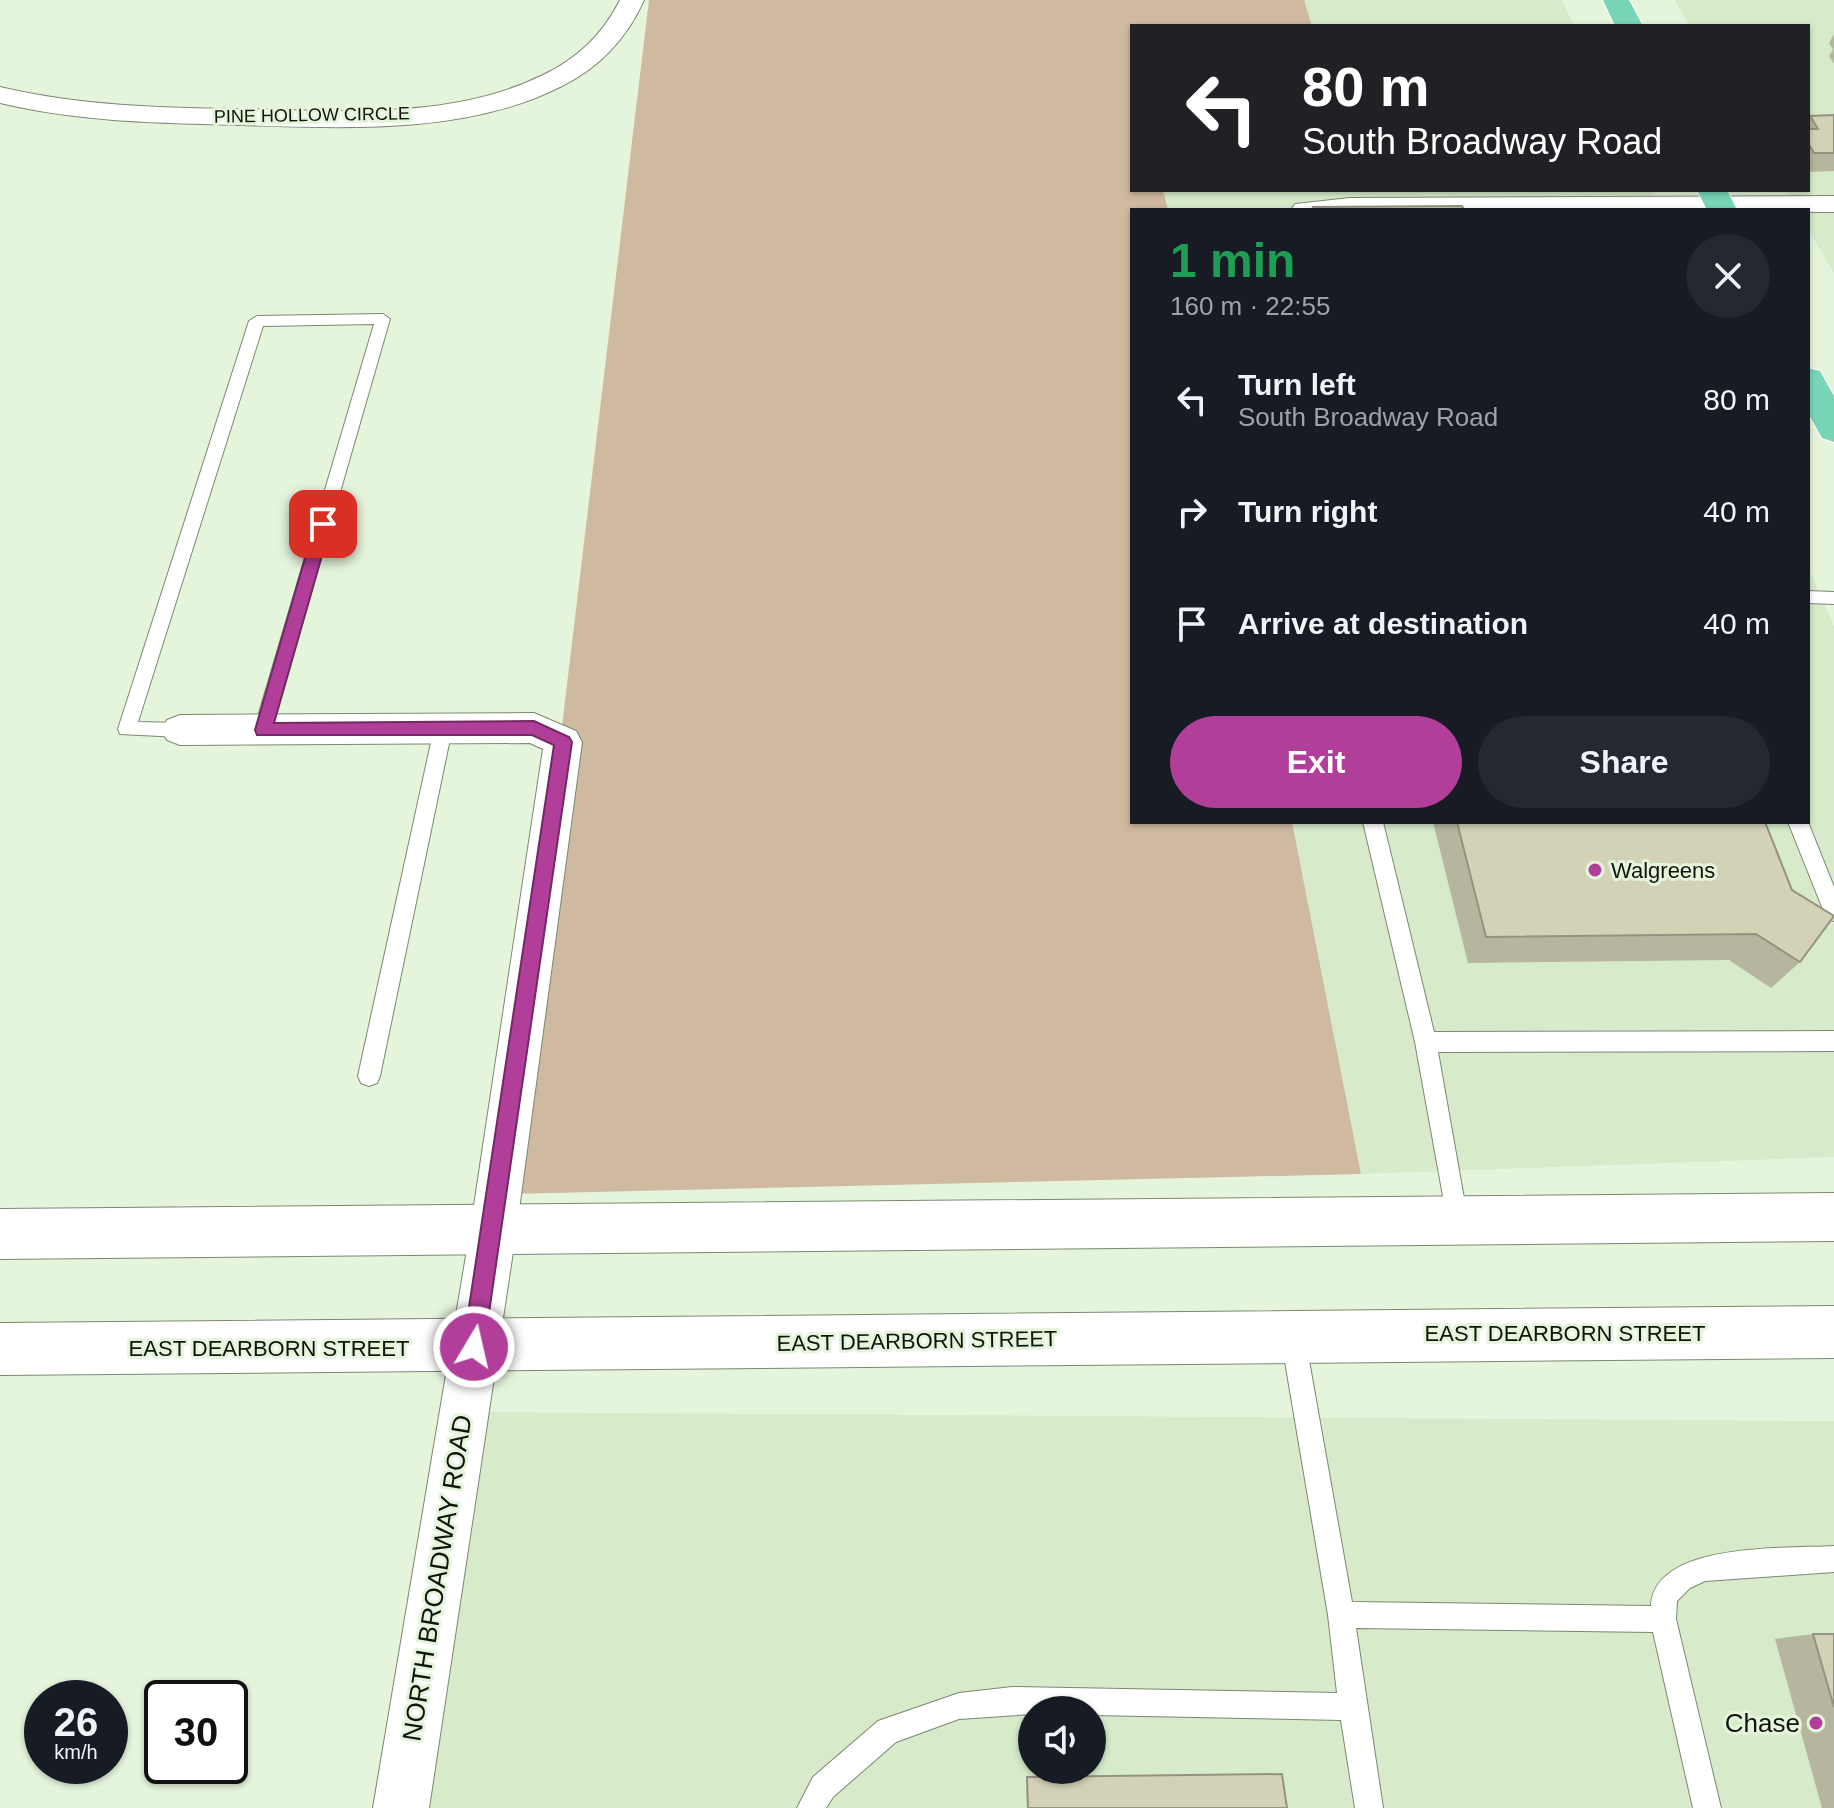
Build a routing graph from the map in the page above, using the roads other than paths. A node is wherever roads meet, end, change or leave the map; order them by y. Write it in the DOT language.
graph roads {
  1 [pos="632,0"];
  2 [pos="1616,0"];
  3 [pos="1628,24"];
  4 [pos="0,95"];
  5 [pos="1717,201"];
  6 [pos="1834,204"];
  7 [pos="1328,208"];
  8 [pos="1810,383"];
  9 [pos="1834,430"];
  10 [pos="1810,597"];
  11 [pos="1834,598"];
  12 [pos="443,729"];
  13 [pos="180,730"];
  14 [pos="263,730"];
  15 [pos="1373,824"];
  16 [pos="1799,824"];
  17 [pos="1834,912"];
  18 [pos="1834,1041"];
  19 [pos="1426,1042"];
  20 [pos="369,1076"];
  21 [pos="1834,1217"];
  22 [pos="1457,1221"];
  23 [pos="493,1232"];
  24 [pos="0,1234"];
  25 [pos="1834,1332"];
  26 [pos="1292,1335"];
  27 [pos="474,1347"];
  28 [pos="0,1349"];
  29 [pos="1834,1559"];
  30 [pos="1341,1615"];
  31 [pos="1663,1619"];
  32 [pos="1352,1707"];
  33 [pos="401,1808"];
  34 [pos="811,1808"];
  35 [pos="1369,1808"];
  36 [pos="1707,1808"];
  1 -- 4 [label="street, PINE HOLLOW CIRCLE"];
  2 -- 3 [label="main road"];
  5 -- 6 [label="street"];
  5 -- 7 [label="street"];
  8 -- 9 [label="main road"];
  10 -- 11 [label="lane"];
  12 -- 14 [label="street"];
  12 -- 20 [label="lane"];
  12 -- 23 [label="street, NORTH BROADWAY ROAD"];
  13 -- 14 [label="street"];
  13 -- 14 [label="lane"];
  15 -- 19 [label="lane"];
  16 -- 17 [label="lane"];
  18 -- 19 [label="lane"];
  19 -- 22 [label="lane"];
  21 -- 22 [label="main road"];
  22 -- 23 [label="main road"];
  23 -- 24 [label="main road"];
  23 -- 27 [label="street, NORTH BROADWAY ROAD"];
  25 -- 26 [label="main road, EAST DEARBORN STREET"];
  26 -- 27 [label="main road, EAST DEARBORN STREET"];
  26 -- 30 [label="lane"];
  27 -- 28 [label="main road, EAST DEARBORN STREET"];
  27 -- 33 [label="street, NORTH BROADWAY ROAD"];
  29 -- 31 [label="lane"];
  30 -- 31 [label="lane"];
  30 -- 32 [label="lane"];
  31 -- 36 [label="lane"];
  32 -- 34 [label="lane"];
  32 -- 35 [label="lane"];
}
